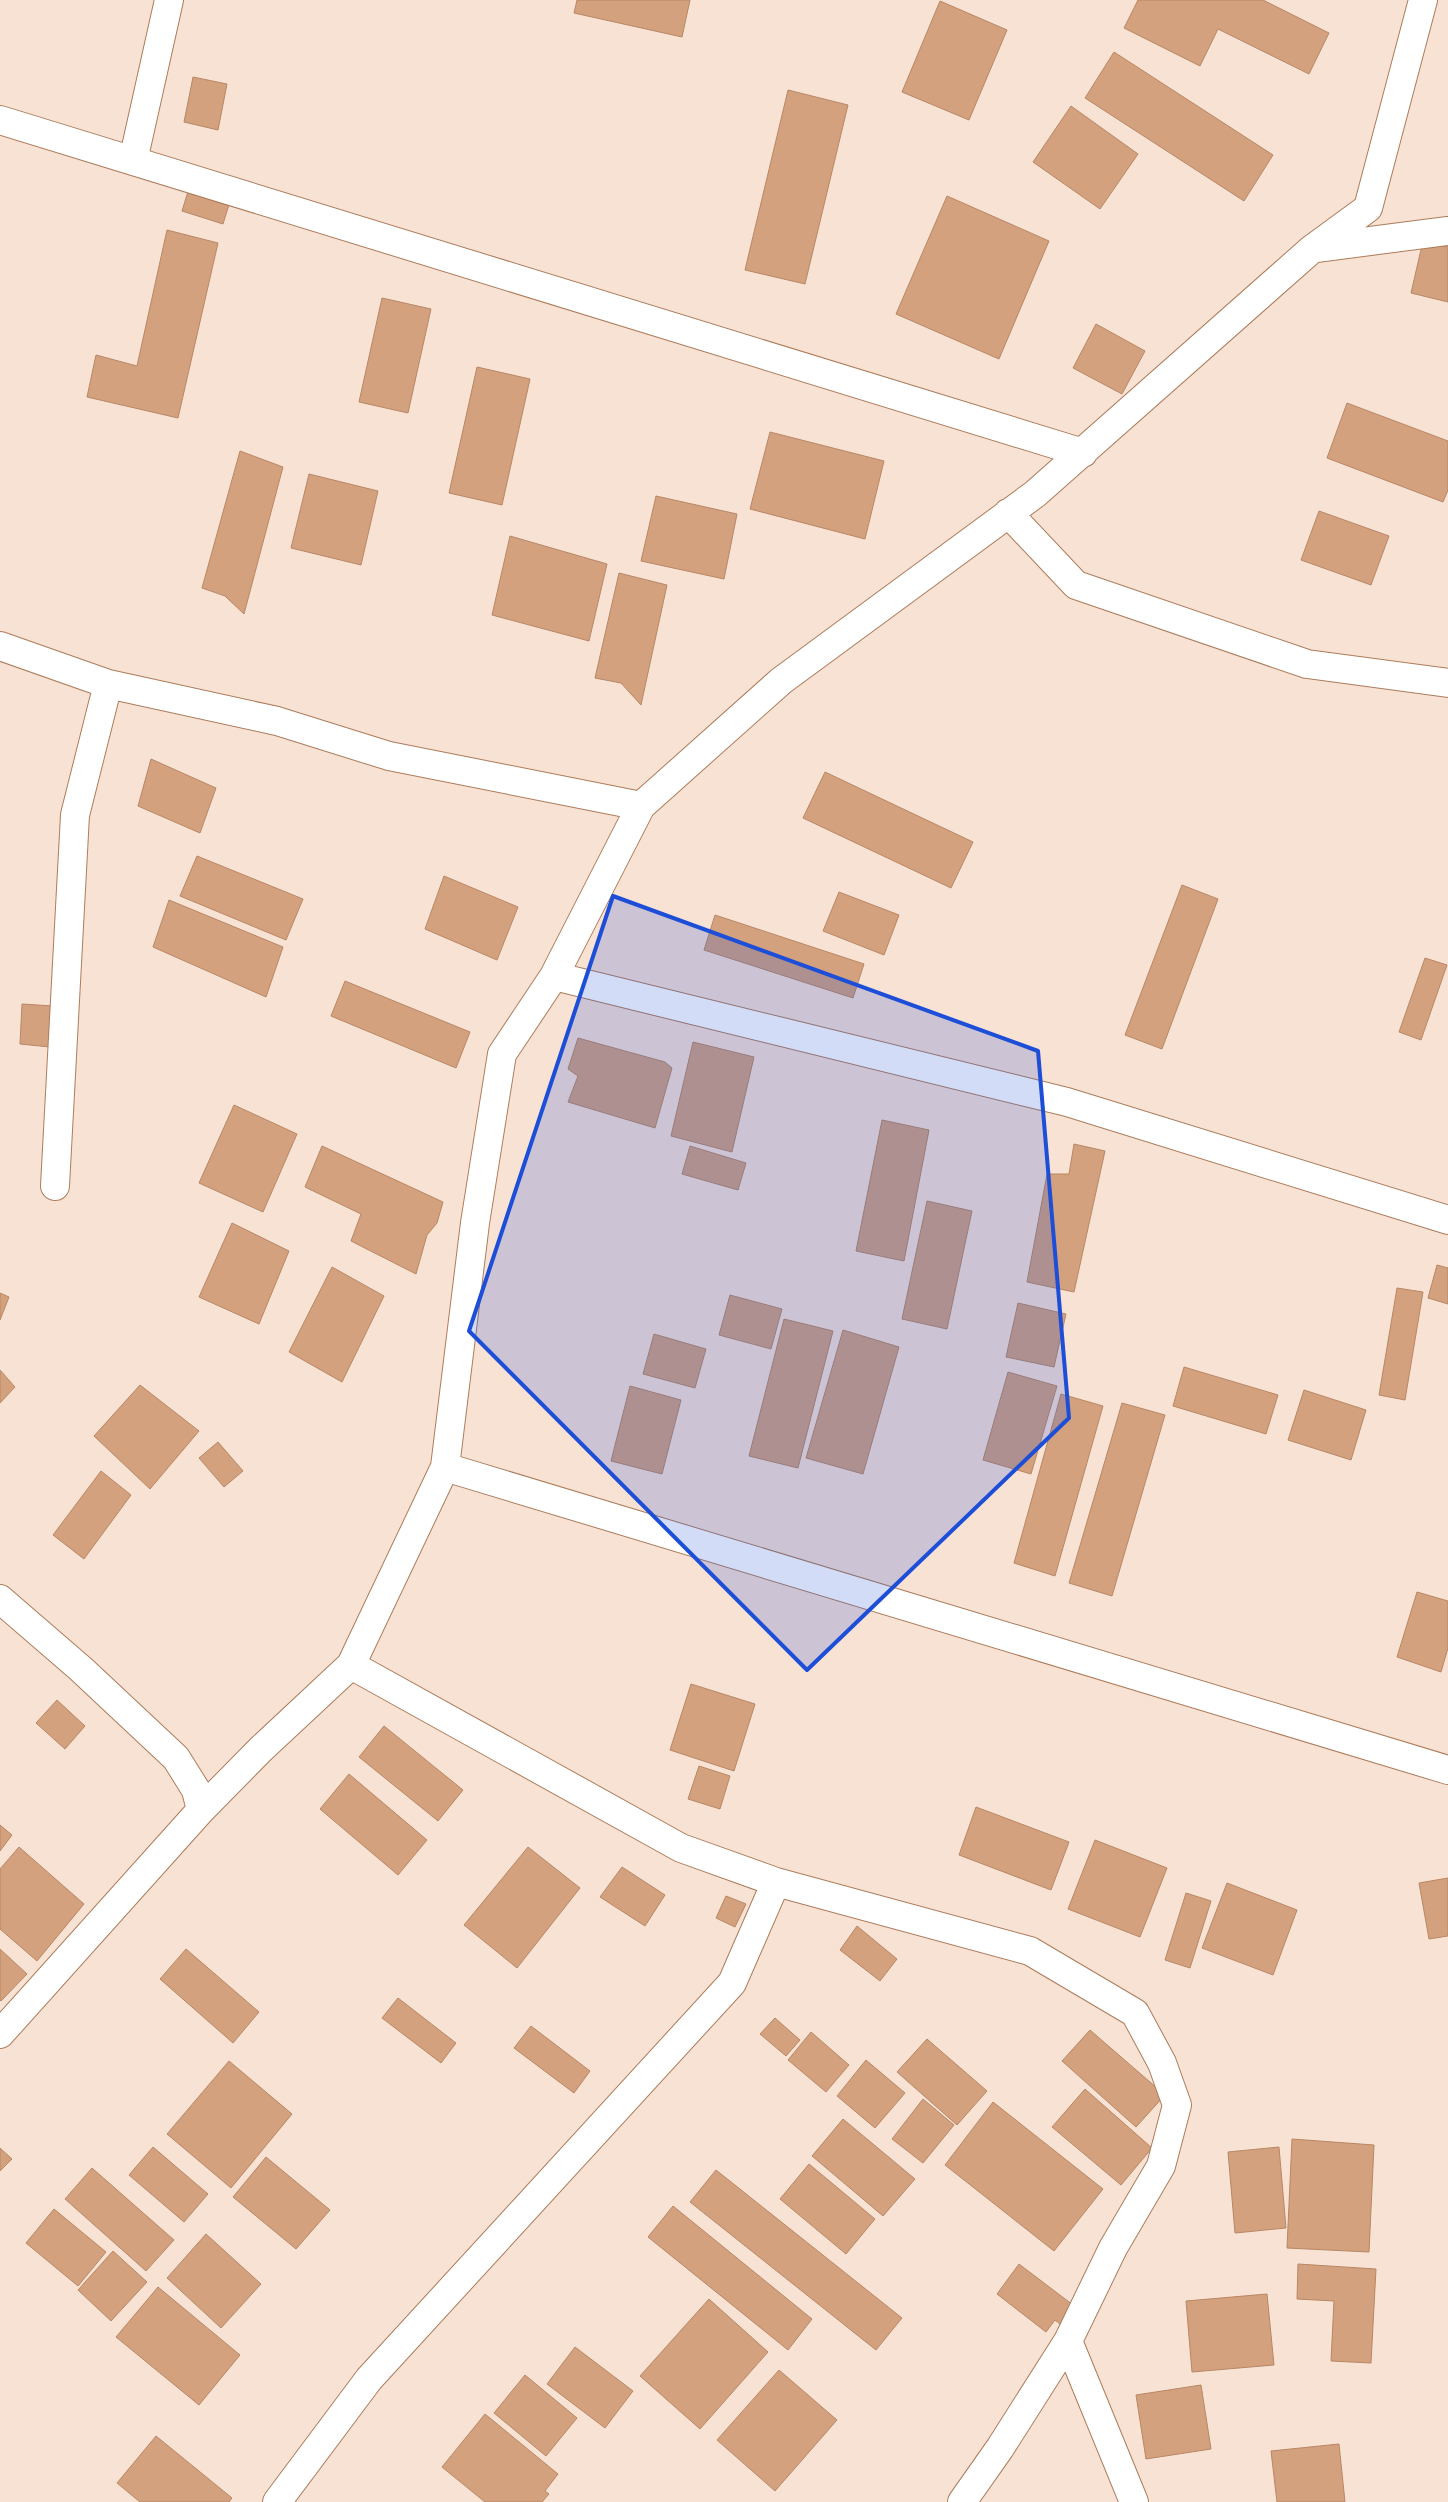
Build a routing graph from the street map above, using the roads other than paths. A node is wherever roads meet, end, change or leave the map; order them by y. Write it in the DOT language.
graph roads {
  1 [pos="169,0"];
  2 [pos="1424,0"];
  3 [pos="0,120"];
  4 [pos="133,161"];
  5 [pos="1448,231"];
  6 [pos="1312,249"];
  7 [pos="1083,454"];
  8 [pos="1008,512"];
  9 [pos="0,646"];
  10 [pos="1448,683"];
  11 [pos="108,684"];
  12 [pos="641,806"];
  13 [pos="554,976"];
  14 [pos="55,1186"];
  15 [pos="1448,1220"];
  16 [pos="445,1467"];
  17 [pos="0,1599"];
  18 [pos="351,1666"];
  19 [pos="1448,1770"];
  20 [pos="201,1810"];
  21 [pos="776,1882"];
  22 [pos="0,2034"];
  23 [pos="1068,2341"];
  24 [pos="277,2502"];
  25 [pos="962,2502"];
  26 [pos="1134,2502"];
  1 -- 4 [label="street"];
  2 -- 6 [label="street"];
  3 -- 4 [label="street"];
  4 -- 7 [label="street"];
  5 -- 6 [label="street"];
  6 -- 7 [label="street"];
  7 -- 8 [label="street"];
  8 -- 10 [label="street"];
  8 -- 12 [label="street"];
  9 -- 11 [label="street"];
  11 -- 12 [label="street"];
  11 -- 14 [label="street"];
  12 -- 13 [label="street"];
  13 -- 15 [label="street"];
  13 -- 16 [label="street"];
  16 -- 18 [label="street"];
  16 -- 19 [label="street"];
  17 -- 20 [label="street"];
  18 -- 20 [label="street"];
  18 -- 21 [label="street"];
  20 -- 22 [label="street"];
  21 -- 23 [label="street"];
  21 -- 24 [label="street"];
  23 -- 25 [label="street"];
  23 -- 26 [label="street"];
}
